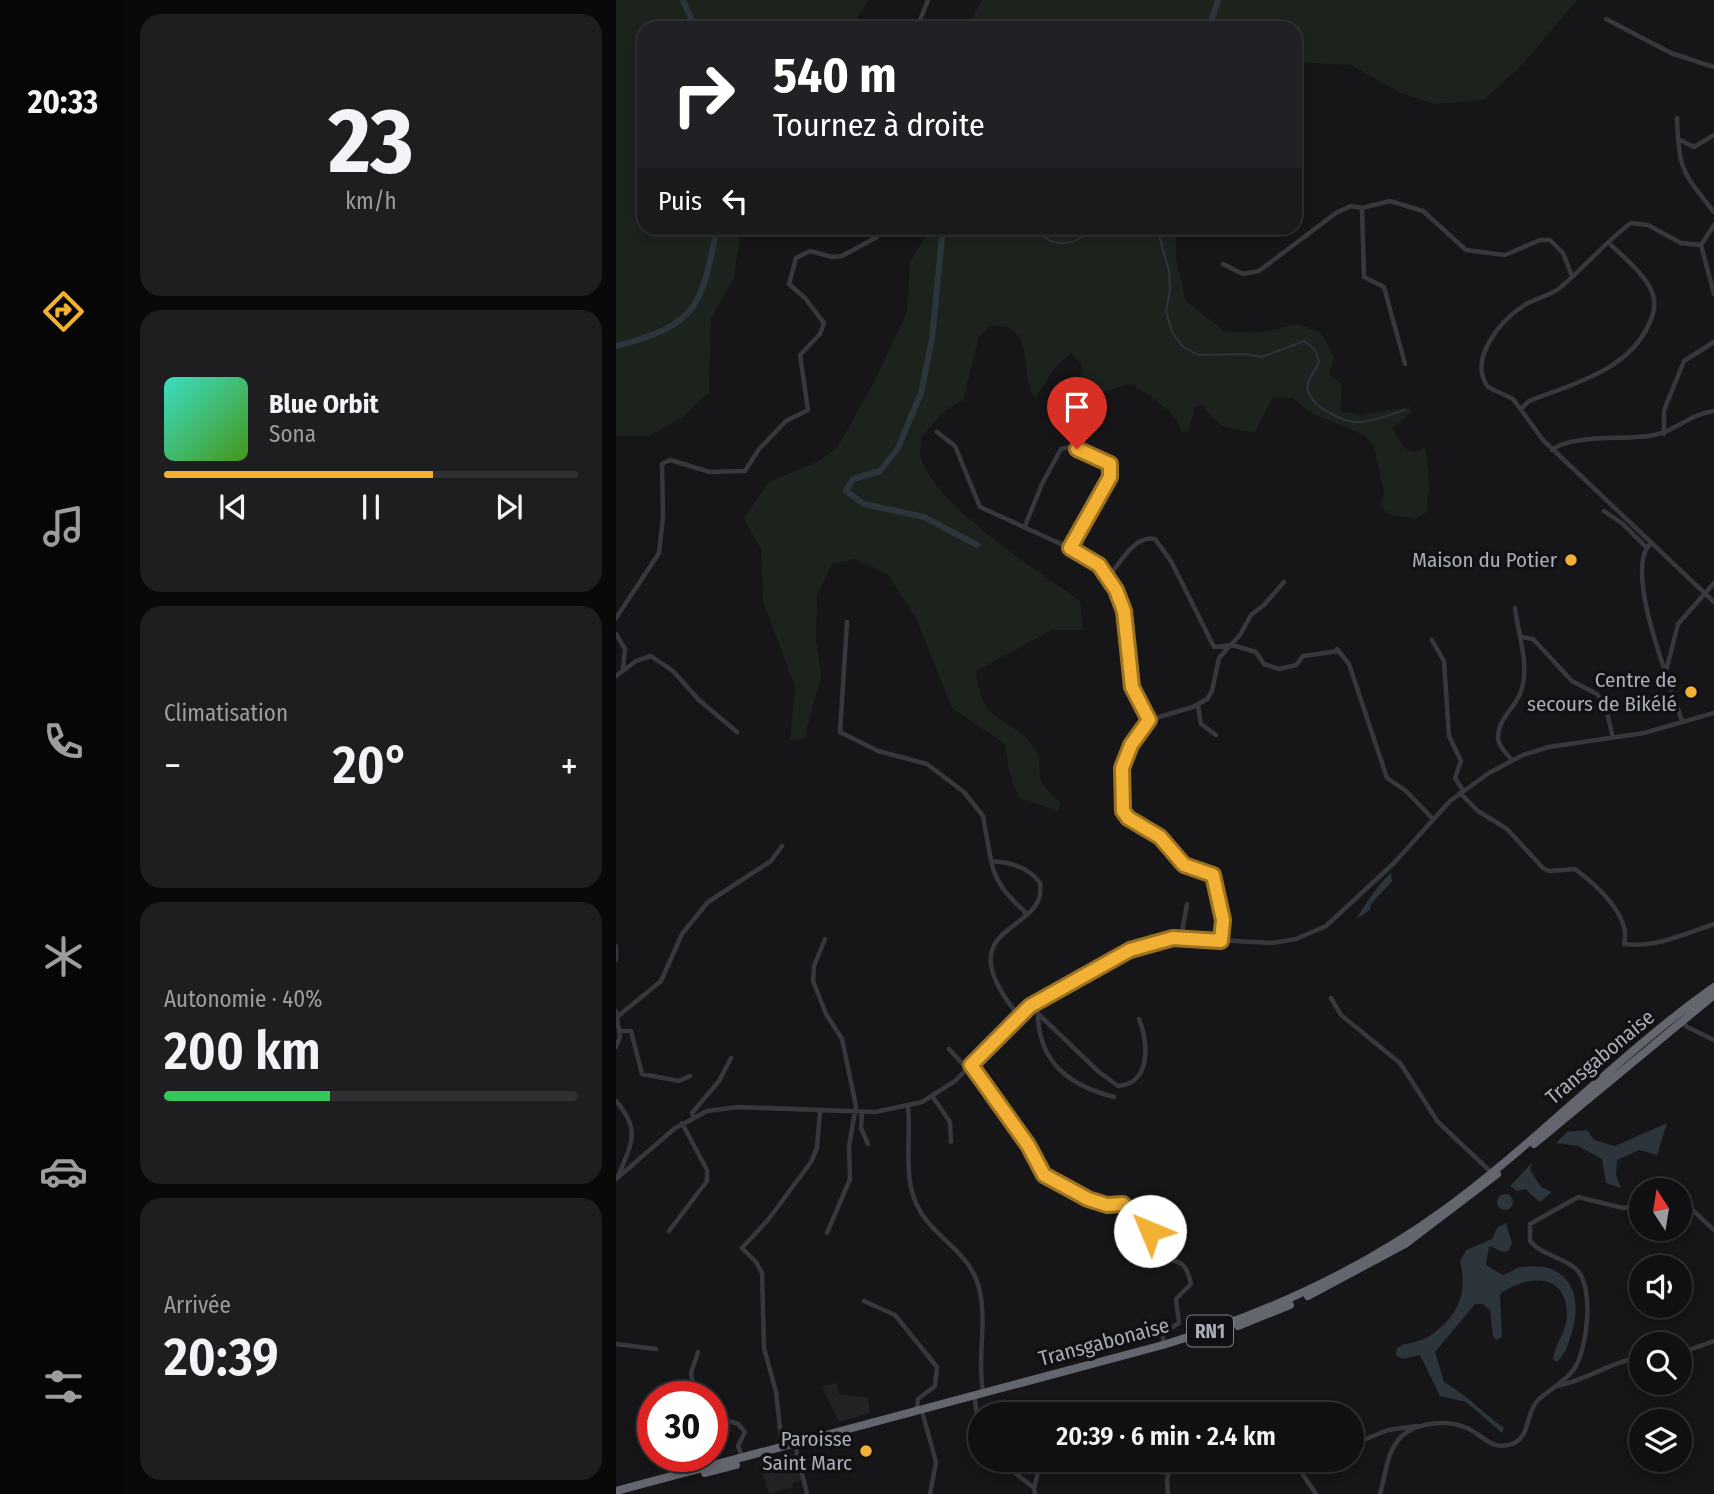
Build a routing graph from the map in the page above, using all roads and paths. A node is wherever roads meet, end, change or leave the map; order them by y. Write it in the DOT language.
graph roads {
  1 [pos="928,0"];
  2 [pos="1606,19"];
  3 [pos="920,21"];
  4 [pos="1714,67"];
  5 [pos="1677,118"];
  6 [pos="1714,135"];
  7 [pos="1677,138"];
  8 [pos="1362,208"];
  9 [pos="1714,212"];
  10 [pos="1714,225"];
  11 [pos="879,235"];
  12 [pos="1609,243"];
  13 [pos="1701,245"];
  14 [pos="1223,264"];
  15 [pos="1572,276"];
  16 [pos="1714,294"];
  17 [pos="1714,342"];
  18 [pos="1405,364"];
  19 [pos="1522,408"];
  20 [pos="1714,411"];
  21 [pos="937,432"];
  22 [pos="1664,434"];
  23 [pos="1552,450"];
  24 [pos="1604,511"];
  25 [pos="1025,526"];
  26 [pos="1648,546"];
  27 [pos="1070,548"];
  28 [pos="1109,576"];
  29 [pos="1284,582"];
  30 [pos="1714,583"];
  31 [pos="1704,592"];
  32 [pos="1714,602"];
  33 [pos="1515,608"];
  34 [pos="616,618"];
  35 [pos="847,622"];
  36 [pos="616,634"];
  37 [pos="1522,637"];
  38 [pos="1432,640"];
  39 [pos="1232,645"];
  40 [pos="622,670"];
  41 [pos="1666,672"];
  42 [pos="616,676"];
  43 [pos="1198,706"];
  44 [pos="1714,713"];
  45 [pos="1149,720"];
  46 [pos="1682,721"];
  47 [pos="737,732"];
  48 [pos="1216,735"];
  49 [pos="1613,738"];
  50 [pos="1512,760"];
  51 [pos="1462,792"];
  52 [pos="1433,819"];
  53 [pos="782,846"];
  54 [pos="991,861"];
  55 [pos="1187,904"];
  56 [pos="1027,914"];
  57 [pos="1714,924"];
  58 [pos="1181,938"];
  59 [pos="825,939"];
  60 [pos="1221,941"];
  61 [pos="616,946"];
  62 [pos="616,960"];
  63 [pos="1714,987"];
  64 [pos="1714,995"];
  65 [pos="1331,998"];
  66 [pos="1030,1006"];
  67 [pos="617,1014"];
  68 [pos="1018,1015"];
  69 [pos="1038,1016"];
  70 [pos="1139,1019"];
  71 [pos="1681,1020"];
  72 [pos="620,1031"];
  73 [pos="1714,1041"];
  74 [pos="616,1046"];
  75 [pos="948,1049"];
  76 [pos="732,1058"];
  77 [pos="969,1067"];
  78 [pos="690,1076"];
  79 [pos="933,1097"];
  80 [pos="1114,1097"];
  81 [pos="616,1101"];
  82 [pos="908,1107"];
  83 [pos="820,1111"];
  84 [pos="855,1112"];
  85 [pos="862,1112"];
  86 [pos="693,1116"];
  87 [pos="682,1123"];
  88 [pos="951,1142"];
  89 [pos="868,1144"];
  90 [pos="1493,1174"];
  91 [pos="617,1178"];
  92 [pos="1629,1207"];
  93 [pos="1692,1209"];
  94 [pos="1714,1230"];
  95 [pos="669,1231"];
  96 [pos="1150,1231"];
  97 [pos="827,1233"];
  98 [pos="1170,1260"];
  99 [pos="864,1301"];
  100 [pos="1714,1341"];
  101 [pos="616,1344"];
  102 [pos="1163,1345"];
  103 [pos="656,1349"];
  104 [pos="1692,1349"];
  105 [pos="698,1352"];
  106 [pos="1629,1359"];
  107 [pos="692,1381"];
  108 [pos="1555,1386"];
  109 [pos="983,1393"];
  110 [pos="975,1400"];
  111 [pos="920,1413"];
  112 [pos="728,1421"];
  113 [pos="1424,1425"];
  114 [pos="1364,1440"];
  115 [pos="782,1447"];
  116 [pos="796,1449"];
  117 [pos="742,1458"];
  118 [pos="1013,1472"];
  119 [pos="1038,1472"];
  120 [pos="1161,1472"];
  121 [pos="1301,1472"];
  122 [pos="1169,1473"];
  123 [pos="1311,1488"];
  124 [pos="616,1491"];
  125 [pos="1034,1491"];
  126 [pos="624,1494"];
  127 [pos="807,1494"];
  128 [pos="930,1494"];
  129 [pos="1168,1494"];
  130 [pos="1308,1494"];
  131 [pos="1316,1494"];
  132 [pos="1380,1494"];
  1 -- 3 [label="street"];
  2 -- 4 [label="street"];
  5 -- 7 [label="street"];
  6 -- 7 [label="street"];
  7 -- 9 [label="street"];
  8 -- 14 [label="street"];
  8 -- 15 [label="street"];
  8 -- 18 [label="street"];
  10 -- 13 [label="street"];
  11 -- 34 [label="street"];
  12 -- 13 [label="street"];
  12 -- 15 [label="street"];
  12 -- 19 [label="street"];
  13 -- 16 [label="street"];
  15 -- 19 [label="street"];
  17 -- 22 [label="street"];
  19 -- 23 [label="street"];
  20 -- 22 [label="street"];
  21 -- 25 [label="street"];
  22 -- 23 [label="street"];
  23 -- 26 [label="street"];
  24 -- 26 [label="street"];
  25 -- 27 [label="street"];
  25 -- 27 [label="street"];
  26 -- 31 [label="street"];
  26 -- 41 [label="street"];
  27 -- 28 [label="street"];
  28 -- 39 [label="street"];
  28 -- 45 [label="street"];
  29 -- 39 [label="street"];
  30 -- 31 [label="street"];
  31 -- 32 [label="street"];
  31 -- 41 [label="street"];
  33 -- 37 [label="street"];
  35 -- 54 [label="street"];
  36 -- 40 [label="street"];
  37 -- 49 [label="street"];
  37 -- 50 [label="street"];
  38 -- 51 [label="street"];
  39 -- 43 [label="street"];
  39 -- 52 [label="street"];
  40 -- 42 [label="street"];
  40 -- 47 [label="street"];
  41 -- 46 [label="street"];
  43 -- 45 [label="street"];
  43 -- 48 [label="street"];
  44 -- 46 [label="street"];
  45 -- 60 [label="street"];
  46 -- 49 [label="street"];
  49 -- 50 [label="street"];
  50 -- 51 [label="street"];
  51 -- 52 [label="street"];
  51 -- 57 [label="street"];
  52 -- 60 [label="street"];
  53 -- 67 [label="street"];
  54 -- 56 [label="street"];
  54 -- 56 [label="street"];
  55 -- 58 [label="street"];
  56 -- 68 [label="street"];
  58 -- 60 [label="street"];
  58 -- 66 [label="street"];
  59 -- 84 [label="street"];
  61 -- 62 [label="street"];
  63 -- 90 [label="highway, Transgabonaise / RN1"];
  64 -- 71 [label="highway, Transgabonaise / RN1"];
  65 -- 90 [label="street"];
  66 -- 68 [label="street"];
  66 -- 69 [label="street"];
  67 -- 72 [label="street"];
  68 -- 77 [label="street"];
  69 -- 70 [label="street"];
  69 -- 80 [label="street"];
  71 -- 73 [label="street"];
  71 -- 90 [label="highway, Transgabonaise / RN1"];
  72 -- 74 [label="street"];
  72 -- 78 [label="street"];
  75 -- 77 [label="street"];
  76 -- 86 [label="street"];
  77 -- 79 [label="street"];
  77 -- 96 [label="street"];
  79 -- 82 [label="street"];
  79 -- 88 [label="street"];
  81 -- 91 [label="street"];
  82 -- 85 [label="street"];
  82 -- 109 [label="street"];
  83 -- 84 [label="street"];
  83 -- 86 [label="street"];
  83 -- 115 [label="street"];
  84 -- 85 [label="street"];
  84 -- 97 [label="street"];
  85 -- 89 [label="street"];
  86 -- 87 [label="street"];
  87 -- 91 [label="street"];
  87 -- 95 [label="street"];
  90 -- 102 [label="highway, Transgabonaise / RN1"];
  90 -- 110 [label="highway, Transgabonaise / RN1"];
  92 -- 108 [label="street"];
  93 -- 94 [label="street"];
  98 -- 102 [label="street"];
  99 -- 111 [label="street"];
  100 -- 104 [label="street"];
  101 -- 103 [label="street"];
  102 -- 109 [label="highway, Transgabonaise / RN1"];
  105 -- 107 [label="street"];
  106 -- 108 [label="street"];
  108 -- 113 [label="street"];
  109 -- 111 [label="highway, Transgabonaise / RN1"];
  110 -- 111 [label="highway, Transgabonaise / RN1"];
  111 -- 115 [label="highway, Transgabonaise / RN1"];
  111 -- 116 [label="highway, Transgabonaise / RN1"];
  111 -- 128 [label="street"];
  112 -- 117 [label="street"];
  113 -- 114 [label="street"];
  113 -- 132 [label="street"];
  115 -- 117 [label="highway, Transgabonaise / RN1"];
  116 -- 126 [label="highway, Transgabonaise / RN1"];
  116 -- 127 [label="street"];
  117 -- 124 [label="highway, Transgabonaise / RN1"];
  118 -- 125 [label="street"];
  119 -- 125 [label="street"];
  120 -- 122 [label="street"];
  121 -- 123 [label="street"];
  122 -- 129 [label="street"];
  123 -- 130 [label="street"];
  123 -- 131 [label="street"];
}
